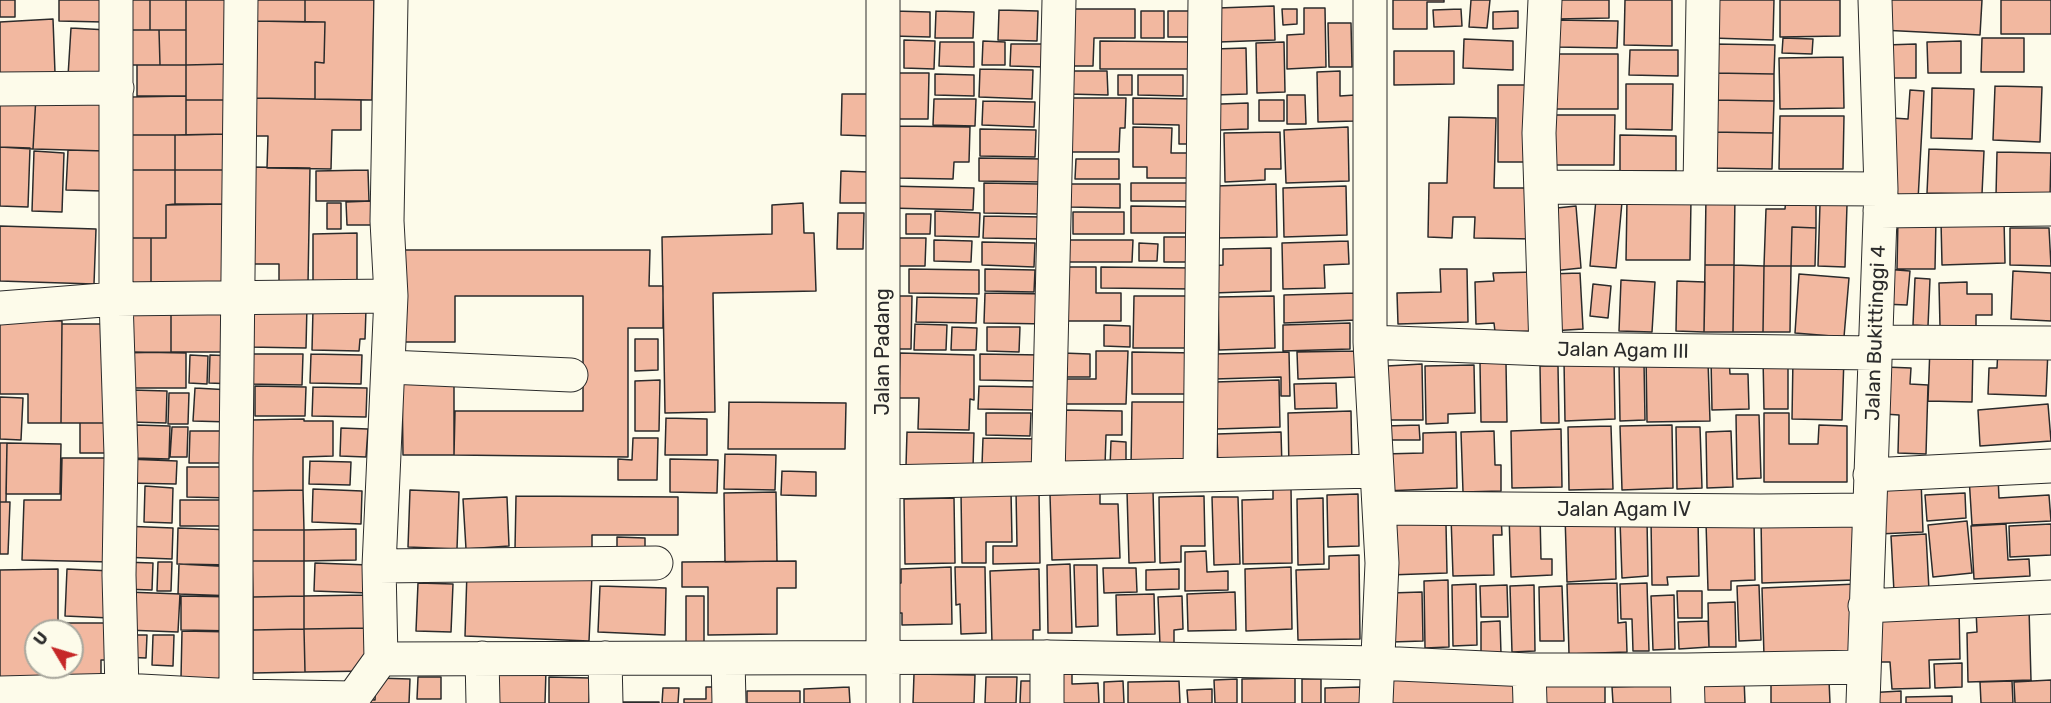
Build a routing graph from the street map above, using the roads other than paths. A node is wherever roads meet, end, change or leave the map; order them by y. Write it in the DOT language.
graph roads {
  1 [pos="116,0"];
  2 [pos="241,0"];
  3 [pos="391,0"];
  4 [pos="883,0"];
  5 [pos="1059,0"];
  6 [pos="1205,0"];
  7 [pos="1370,0"];
  8 [pos="1545,0"];
  9 [pos="1702,0"];
  10 [pos="1875,0"];
  11 [pos="117,88"];
  12 [pos="0,89"];
  13 [pos="1542,187"];
  14 [pos="1700,188"];
  15 [pos="1880,200"];
  16 [pos="2051,209"];
  17 [pos="238,296"];
  18 [pos="391,296"];
  19 [pos="116,299"];
  20 [pos="0,308"];
  21 [pos="1370,342"];
  22 [pos="2051,343"];
  23 [pos="1876,347"];
  24 [pos="1545,350"];
  25 [pos="389,367"];
  26 [pos="571,375"];
  27 [pos="2051,466"];
  28 [pos="1376,471"];
  29 [pos="1200,474"];
  30 [pos="1870,475"];
  31 [pos="1048,478"];
  32 [pos="883,482"];
  33 [pos="1380,508"];
  34 [pos="1869,510"];
  35 [pos="656,563"];
  36 [pos="379,566"];
  37 [pos="2051,597"];
  38 [pos="1866,606"];
  39 [pos="882,657"];
  40 [pos="1047,657"];
  41 [pos="482,658"];
  42 [pos="605,658"];
  43 [pos="728,658"];
  44 [pos="381,659"];
  45 [pos="1377,663"];
  46 [pos="1863,667"];
  47 [pos="1529,670"];
  48 [pos="1687,670"];
  49 [pos="122,690"];
  50 [pos="0,693"];
  51 [pos="236,696"];
  52 [pos="353,700"];
  53 [pos="483,703"];
  54 [pos="606,703"];
  55 [pos="729,703"];
  56 [pos="883,703"];
  57 [pos="1047,703"];
  58 [pos="1376,703"];
  59 [pos="1530,703"];
  60 [pos="1688,703"];
  61 [pos="1863,703"];
  1 -- 11 [label="street"];
  2 -- 17 [label="street"];
  3 -- 18 [label="street"];
  4 -- 32 [label="street, Jalan Padang"];
  5 -- 31 [label="street"];
  6 -- 29 [label="street"];
  7 -- 21 [label="street"];
  8 -- 13 [label="street"];
  9 -- 14 [label="street"];
  10 -- 15 [label="street, Jalan Bukittinggi 4"];
  11 -- 12 [label="street"];
  11 -- 19 [label="street"];
  13 -- 14 [label="street"];
  13 -- 24 [label="street"];
  14 -- 15 [label="street"];
  15 -- 16 [label="street"];
  15 -- 23 [label="street, Jalan Bukittinggi 4"];
  17 -- 18 [label="street"];
  17 -- 19 [label="street"];
  17 -- 51 [label="street"];
  18 -- 25 [label="street"];
  19 -- 20 [label="street"];
  19 -- 49 [label="street"];
  21 -- 24 [label="street, Jalan Agam III"];
  21 -- 28 [label="street"];
  22 -- 23 [label="street, Jalan Agam III"];
  23 -- 24 [label="street, Jalan Agam III"];
  23 -- 30 [label="street, Jalan Bukittinggi 4"];
  25 -- 26 [label="street"];
  25 -- 36 [label="street"];
  27 -- 30 [label="street"];
  28 -- 29 [label="street"];
  28 -- 33 [label="street"];
  29 -- 31 [label="street"];
  30 -- 34 [label="street, Jalan Bukittinggi 4"];
  31 -- 32 [label="street"];
  32 -- 39 [label="street, Jalan Padang"];
  33 -- 34 [label="street, Jalan Agam IV"];
  33 -- 45 [label="street"];
  34 -- 38 [label="street, Jalan Bukittinggi 4"];
  35 -- 36 [label="street"];
  36 -- 44 [label="street"];
  37 -- 38 [label="street"];
  38 -- 46 [label="street, Jalan Bukittinggi 4"];
  39 -- 40 [label="street"];
  39 -- 43 [label="street"];
  39 -- 56 [label="street, Jalan Padang"];
  40 -- 45 [label="street"];
  40 -- 57 [label="street"];
  41 -- 42 [label="street"];
  41 -- 44 [label="street"];
  41 -- 53 [label="street"];
  42 -- 43 [label="street"];
  42 -- 54 [label="street"];
  43 -- 55 [label="street"];
  44 -- 52 [label="street"];
  45 -- 47 [label="street"];
  45 -- 58 [label="street"];
  46 -- 48 [label="street"];
  46 -- 61 [label="street, Jalan Bukittinggi 4"];
  47 -- 48 [label="street"];
  47 -- 59 [label="street"];
  48 -- 60 [label="street"];
  49 -- 50 [label="street"];
  49 -- 51 [label="street"];
  51 -- 52 [label="street"];
}
